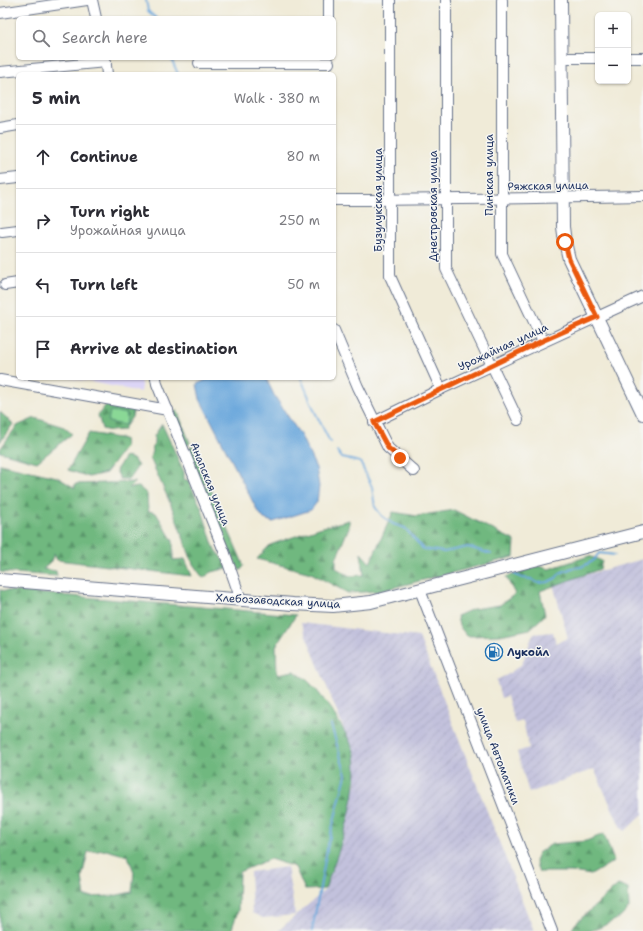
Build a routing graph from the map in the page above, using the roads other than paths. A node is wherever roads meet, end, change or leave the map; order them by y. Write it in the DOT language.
graph roads {
  1 [pos="87,0"];
  2 [pos="92,0"];
  3 [pos="329,0"];
  4 [pos="390,0"];
  5 [pos="446,0"];
  6 [pos="502,0"];
  7 [pos="561,0"];
  8 [pos="0,12"];
  9 [pos="96,16"];
  10 [pos="329,16"];
  11 [pos="562,58"];
  12 [pos="595,58"];
  13 [pos="631,58"];
  14 [pos="643,58"];
  15 [pos="106,60"];
  16 [pos="199,63"];
  17 [pos="329,65"];
  18 [pos="0,72"];
  19 [pos="107,72"];
  20 [pos="16,125"];
  21 [pos="0,128"];
  22 [pos="16,178"];
  23 [pos="0,180"];
  24 [pos="643,196"];
  25 [pos="501,198"];
  26 [pos="563,198"];
  27 [pos="336,200"];
  28 [pos="390,200"];
  29 [pos="445,200"];
  30 [pos="16,230"];
  31 [pos="2,232"];
  32 [pos="16,283"];
  33 [pos="5,284"];
  34 [pos="643,296"];
  35 [pos="597,317"];
  36 [pos="336,335"];
  37 [pos="542,341"];
  38 [pos="492,366"];
  39 [pos="0,380"];
  40 [pos="156,380"];
  41 [pos="441,389"];
  42 [pos="168,410"];
  43 [pos="643,414"];
  44 [pos="518,420"];
  45 [pos="374,422"];
  46 [pos="414,471"];
  47 [pos="643,532"];
  48 [pos="0,580"];
  49 [pos="420,590"];
  50 [pos="241,600"];
  51 [pos="552,931"];
  1 -- 8 [label="street"];
  2 -- 9 [label="street"];
  3 -- 10 [label="street"];
  4 -- 28 [label="street, Бузулукская улица"];
  5 -- 29 [label="street, Днестровская улица"];
  6 -- 25 [label="street, Пинская улица"];
  7 -- 11 [label="main road"];
  11 -- 12 [label="street"];
  11 -- 26 [label="main road"];
  13 -- 14 [label="street"];
  15 -- 18 [label="street"];
  15 -- 19 [label="street"];
  16 -- 17 [label="street"];
  20 -- 21 [label="street"];
  22 -- 23 [label="street"];
  24 -- 26 [label="street, Ряжская улица"];
  25 -- 26 [label="street, Ряжская улица"];
  25 -- 29 [label="street, Ряжская улица"];
  25 -- 37 [label="street, Пинская улица"];
  26 -- 35 [label="main road"];
  27 -- 28 [label="street, Ряжская улица"];
  28 -- 29 [label="street, Ряжская улица"];
  28 -- 41 [label="street, Бузулукская улица"];
  29 -- 38 [label="street, Днестровская улица"];
  30 -- 31 [label="street"];
  32 -- 33 [label="street"];
  34 -- 35 [label="street, Урожайная улица"];
  35 -- 37 [label="street, Урожайная улица"];
  35 -- 43 [label="main road"];
  36 -- 45 [label="street"];
  37 -- 38 [label="street, Урожайная улица"];
  38 -- 41 [label="street, Урожайная улица"];
  38 -- 44 [label="street, Днестровская улица"];
  39 -- 42 [label="street"];
  40 -- 42 [label="street, Анапская улица"];
  41 -- 45 [label="street, Урожайная улица"];
  42 -- 50 [label="street, Анапская улица"];
  45 -- 46 [label="street"];
  47 -- 49 [label="main road, Хлебозаводская улица"];
  48 -- 50 [label="main road, Хлебозаводская улица"];
  49 -- 50 [label="main road, Хлебозаводская улица"];
  49 -- 51 [label="street, улица Автоматики"];
}
